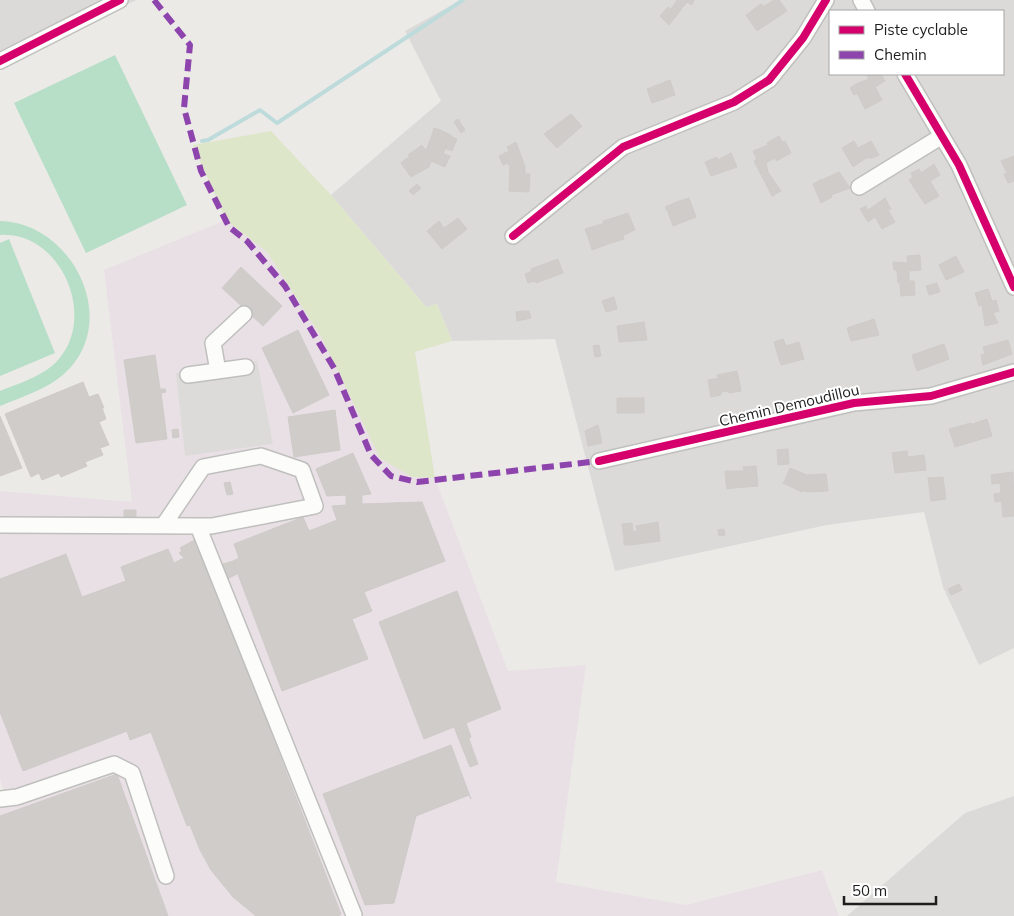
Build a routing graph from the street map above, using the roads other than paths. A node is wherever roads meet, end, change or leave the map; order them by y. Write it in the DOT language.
graph roads {
  1 [pos="120,0"];
  2 [pos="826,0"];
  3 [pos="0,61"];
  4 [pos="906,75"];
  5 [pos="942,136"];
  6 [pos="859,187"];
  7 [pos="513,236"];
  8 [pos="1014,287"];
  9 [pos="244,314"];
  10 [pos="246,367"];
  11 [pos="218,370"];
  12 [pos="1014,372"];
  13 [pos="188,375"];
  14 [pos="599,461"];
  15 [pos="0,525"];
  16 [pos="163,526"];
  17 [pos="198,526"];
  18 [pos="0,800"];
  19 [pos="166,876"];
  20 [pos="354,915"];
  1 -- 3 [label="street"];
  2 -- 7 [label="street"];
  4 -- 5 [label="street"];
  5 -- 6 [label="street"];
  5 -- 8 [label="street"];
  9 -- 11 [label="street"];
  10 -- 11 [label="street"];
  11 -- 13 [label="street"];
  12 -- 14 [label="street, Chemin Demoudillou"];
  15 -- 16 [label="street"];
  16 -- 17 [label="street"];
  16 -- 17 [label="street"];
  17 -- 20 [label="street"];
  18 -- 19 [label="street"];
}
